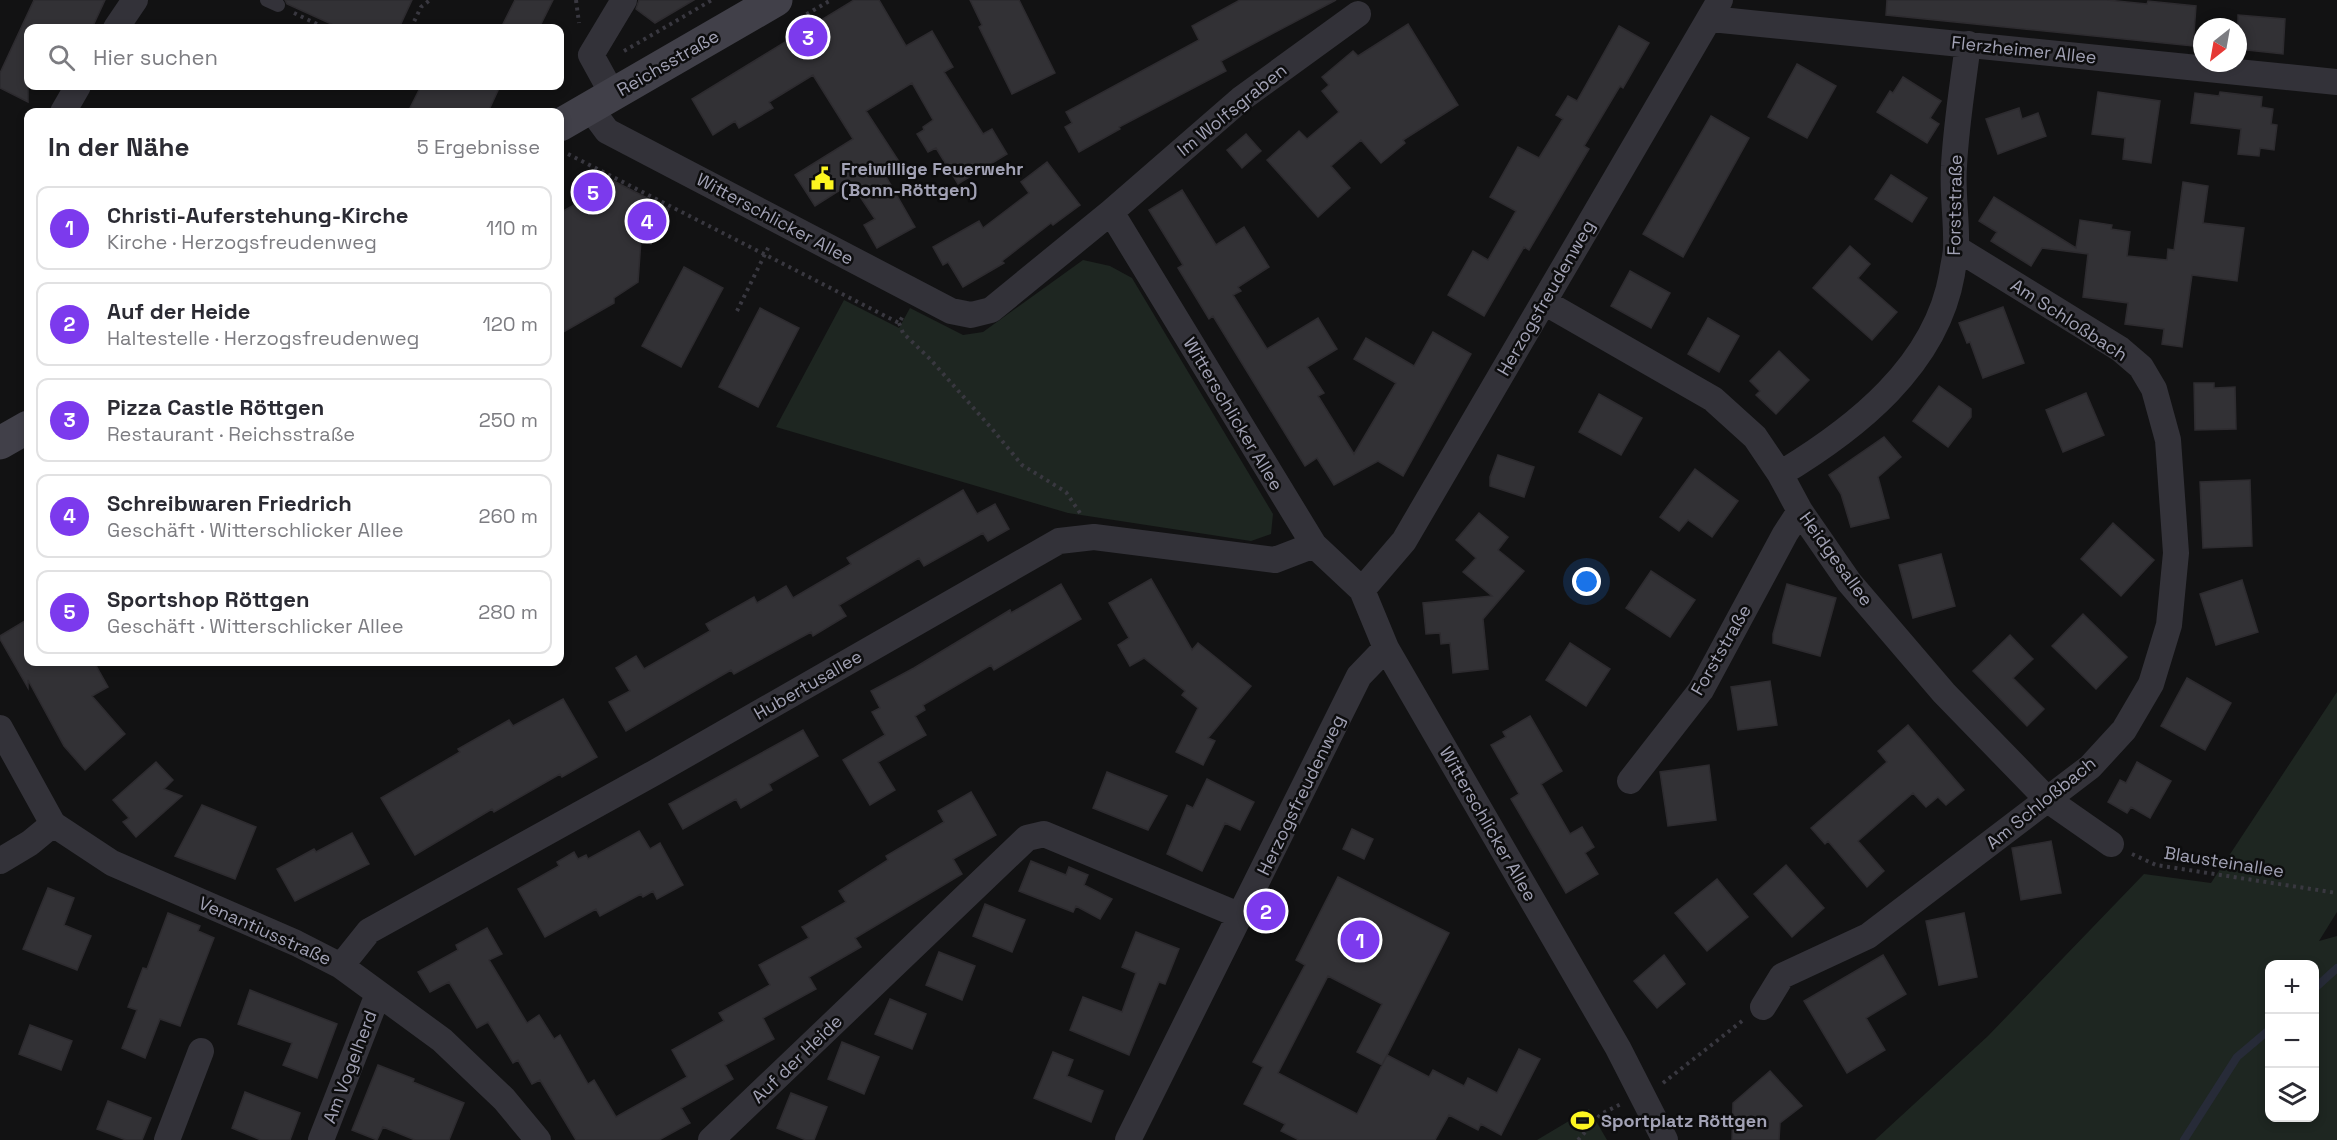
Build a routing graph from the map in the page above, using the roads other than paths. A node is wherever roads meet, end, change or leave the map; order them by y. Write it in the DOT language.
graph roads {
  1 [pos="135,0"];
  2 [pos="624,0"];
  3 [pos="776,0"];
  4 [pos="1716,9"];
  5 [pos="1358,14"];
  6 [pos="119,24"];
  7 [pos="1968,44"];
  8 [pos="2337,82"];
  9 [pos="76,90"];
  10 [pos="602,101"];
  11 [pos="65,108"];
  12 [pos="564,140"];
  13 [pos="1111,213"];
  14 [pos="1956,248"];
  15 [pos="1544,302"];
  16 [pos="24,429"];
  17 [pos="0,443"];
  18 [pos="1780,474"];
  19 [pos="1800,511"];
  20 [pos="1314,545"];
  21 [pos="1362,590"];
  22 [pos="1386,648"];
  23 [pos="0,728"];
  24 [pos="1630,781"];
  25 [pos="2048,800"];
  26 [pos="53,824"];
  27 [pos="2110,844"];
  28 [pos="0,861"];
  29 [pos="1241,916"];
  30 [pos="341,966"];
  31 [pos="378,994"];
  32 [pos="1764,1007"];
  33 [pos="201,1052"];
  34 [pos="166,1140"];
  35 [pos="321,1140"];
  36 [pos="538,1140"];
  37 [pos="711,1140"];
  38 [pos="1128,1140"];
  39 [pos="1665,1140"];
  1 -- 6 [label="street"];
  2 -- 10 [label="street, Witterschlicker Allee"];
  3 -- 10 [label="main road, Reichsstraße"];
  4 -- 7 [label="street, Flerzheimer Allee"];
  4 -- 15 [label="street, Herzogsfreudenweg"];
  5 -- 13 [label="street, Im Wolfsgraben"];
  7 -- 8 [label="street, Flerzheimer Allee"];
  7 -- 14 [label="street, Forststraße"];
  9 -- 11 [label="street"];
  10 -- 12 [label="main road, Reichsstraße"];
  10 -- 13 [label="street, Witterschlicker Allee"];
  13 -- 20 [label="street, Witterschlicker Allee"];
  14 -- 18 [label="street, Forststraße"];
  14 -- 25 [label="street, Am Schloßbach"];
  15 -- 18 [label="street, Heidgesallee"];
  15 -- 21 [label="street, Herzogsfreudenweg"];
  16 -- 17 [label="main road"];
  18 -- 19 [label="street, Heidgesallee"];
  19 -- 24 [label="street, Forststraße"];
  19 -- 25 [label="street, Heidgesallee"];
  20 -- 21 [label="street, Witterschlicker Allee"];
  20 -- 30 [label="street, Hubertusallee"];
  21 -- 22 [label="street, Witterschlicker Allee"];
  22 -- 29 [label="street, Herzogsfreudenweg"];
  22 -- 39 [label="street, Witterschlicker Allee"];
  23 -- 26 [label="street, Venantiusstraße"];
  25 -- 27 [label="street, Heidgesallee"];
  25 -- 32 [label="street, Am Schloßbach"];
  26 -- 28 [label="street"];
  26 -- 30 [label="street, Venantiusstraße"];
  29 -- 37 [label="street, Auf der Heide"];
  29 -- 38 [label="street, Herzogsfreudenweg"];
  30 -- 31 [label="street, Venantiusstraße"];
  31 -- 35 [label="street, Am Vogelherd"];
  31 -- 36 [label="street, Venantiusstraße"];
  33 -- 34 [label="street"];
}
